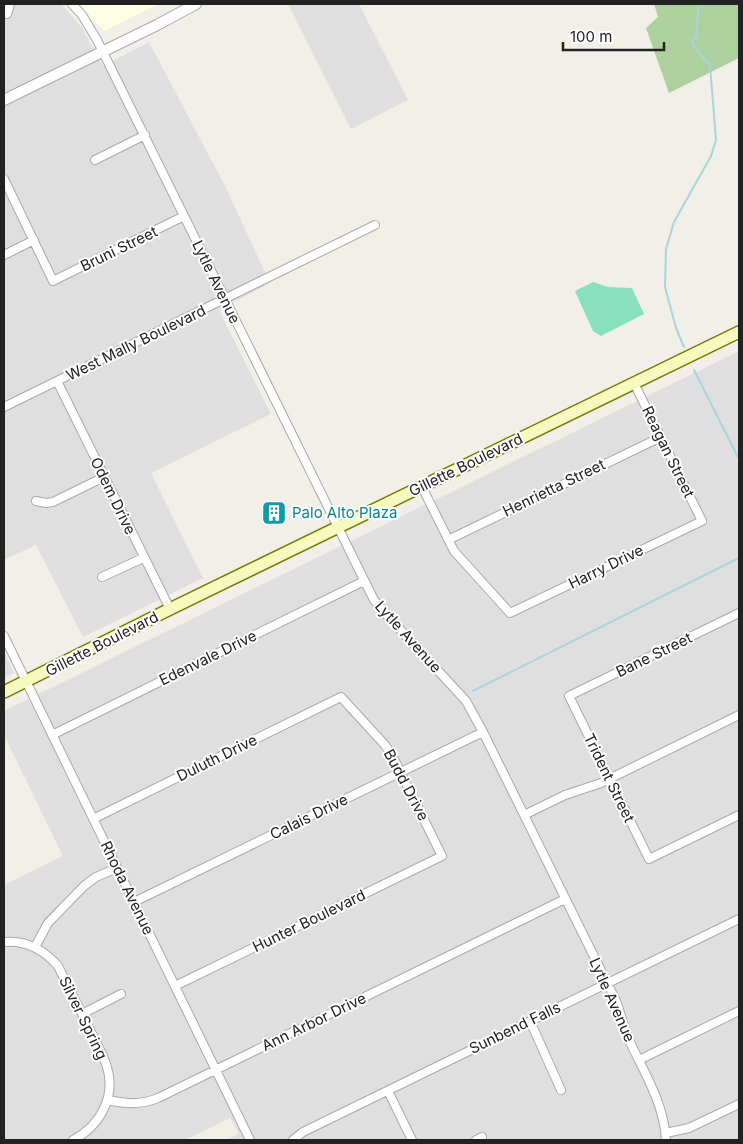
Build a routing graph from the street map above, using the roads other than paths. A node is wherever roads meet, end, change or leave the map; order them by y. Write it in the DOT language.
graph roads {
  1 [pos="10,4"];
  2 [pos="72,4"];
  3 [pos="196,4"];
  4 [pos="7,14"];
  5 [pos="103,51"];
  6 [pos="4,100"];
  7 [pos="145,135"];
  8 [pos="95,160"];
  9 [pos="4,179"];
  10 [pos="184,216"];
  11 [pos="375,225"];
  12 [pos="34,240"];
  13 [pos="4,255"];
  14 [pos="225,299"];
  15 [pos="739,334"];
  16 [pos="57,381"];
  17 [pos="634,383"];
  18 [pos="4,407"];
  19 [pos="660,437"];
  20 [pos="104,477"];
  21 [pos="422,486"];
  22 [pos="36,501"];
  23 [pos="702,521"];
  24 [pos="338,529"];
  25 [pos="448,540"];
  26 [pos="143,558"];
  27 [pos="102,577"];
  28 [pos="364,582"];
  29 [pos="170,610"];
  30 [pos="739,613"];
  31 [pos="4,636"];
  32 [pos="26,681"];
  33 [pos="4,692"];
  34 [pos="569,696"];
  35 [pos="341,697"];
  36 [pos="739,715"];
  37 [pos="483,732"];
  38 [pos="52,736"];
  39 [pos="401,772"];
  40 [pos="609,779"];
  41 [pos="524,815"];
  42 [pos="739,815"];
  43 [pos="93,819"];
  44 [pos="442,856"];
  45 [pos="117,868"];
  46 [pos="565,899"];
  47 [pos="134,902"];
  48 [pos="739,918"];
  49 [pos="4,942"];
  50 [pos="35,947"];
  51 [pos="607,983"];
  52 [pos="175,986"];
  53 [pos="120,994"];
  54 [pos="739,1011"];
  55 [pos="82,1014"];
  56 [pos="530,1021"];
  57 [pos="639,1060"];
  58 [pos="216,1070"];
  59 [pos="561,1090"];
  60 [pos="388,1091"];
  61 [pos="108,1100"];
  62 [pos="739,1104"];
  63 [pos="666,1136"];
  64 [pos="73,1140"];
  65 [pos="250,1140"];
  66 [pos="293,1140"];
  67 [pos="412,1140"];
  1 -- 4 [label="street"];
  2 -- 5 [label="street, Lytle Avenue"];
  3 -- 5 [label="street"];
  5 -- 6 [label="street"];
  5 -- 7 [label="street, Lytle Avenue"];
  7 -- 8 [label="street"];
  7 -- 10 [label="street, Lytle Avenue"];
  9 -- 12 [label="street"];
  10 -- 12 [label="street, Bruni Street"];
  10 -- 14 [label="street, Lytle Avenue"];
  11 -- 14 [label="street, West Mally Boulevard"];
  12 -- 13 [label="street"];
  14 -- 16 [label="street, West Mally Boulevard"];
  14 -- 24 [label="street, Lytle Avenue"];
  15 -- 17 [label="main road, Gillette Boulevard"];
  16 -- 18 [label="street, West Mally Boulevard"];
  16 -- 20 [label="street, Odem Drive"];
  17 -- 19 [label="street, Reagan Street"];
  17 -- 21 [label="main road, Gillette Boulevard"];
  19 -- 23 [label="street, Reagan Street"];
  19 -- 25 [label="street, Henrietta Street"];
  20 -- 22 [label="street"];
  20 -- 26 [label="street, Odem Drive"];
  21 -- 24 [label="main road, Gillette Boulevard"];
  21 -- 25 [label="street"];
  23 -- 25 [label="street, Harry Drive"];
  24 -- 28 [label="street, Lytle Avenue"];
  24 -- 29 [label="main road, Gillette Boulevard"];
  26 -- 27 [label="street"];
  26 -- 29 [label="street, Odem Drive"];
  28 -- 37 [label="street, Lytle Avenue"];
  28 -- 38 [label="street, Edenvale Drive"];
  29 -- 32 [label="main road, Gillette Boulevard"];
  30 -- 34 [label="street, Bane Street"];
  31 -- 32 [label="street, Rhoda Avenue"];
  32 -- 33 [label="main road, Gillette Boulevard"];
  32 -- 38 [label="street, Rhoda Avenue"];
  34 -- 40 [label="street, Trident Street"];
  35 -- 39 [label="street, Budd Drive"];
  35 -- 43 [label="street, Duluth Drive"];
  36 -- 40 [label="street"];
  37 -- 39 [label="street, Calais Drive"];
  37 -- 41 [label="street, Lytle Avenue"];
  38 -- 43 [label="street, Rhoda Avenue"];
  39 -- 44 [label="street, Budd Drive"];
  39 -- 47 [label="street, Calais Drive"];
  40 -- 41 [label="street"];
  40 -- 42 [label="street, Trident Street"];
  41 -- 46 [label="street, Lytle Avenue"];
  43 -- 45 [label="street, Rhoda Avenue"];
  44 -- 52 [label="street, Hunter Boulevard"];
  45 -- 47 [label="street, Rhoda Avenue"];
  45 -- 50 [label="street"];
  46 -- 51 [label="street, Lytle Avenue"];
  46 -- 58 [label="street, Ann Arbor Drive"];
  47 -- 52 [label="street, Rhoda Avenue"];
  48 -- 51 [label="street, Sunbend Falls"];
  49 -- 50 [label="street"];
  50 -- 55 [label="street, Silver Spring"];
  51 -- 56 [label="street, Sunbend Falls"];
  51 -- 57 [label="street, Lytle Avenue"];
  52 -- 58 [label="street, Rhoda Avenue"];
  53 -- 55 [label="street"];
  54 -- 57 [label="street"];
  55 -- 61 [label="street, Silver Spring"];
  56 -- 59 [label="street"];
  56 -- 60 [label="street, Sunbend Falls"];
  57 -- 63 [label="street, Lytle Avenue"];
  58 -- 61 [label="street, Ann Arbor Drive"];
  58 -- 65 [label="street, Rhoda Avenue"];
  60 -- 66 [label="street, Sunbend Falls"];
  60 -- 67 [label="street"];
  61 -- 64 [label="street"];
  62 -- 63 [label="street"];
}
